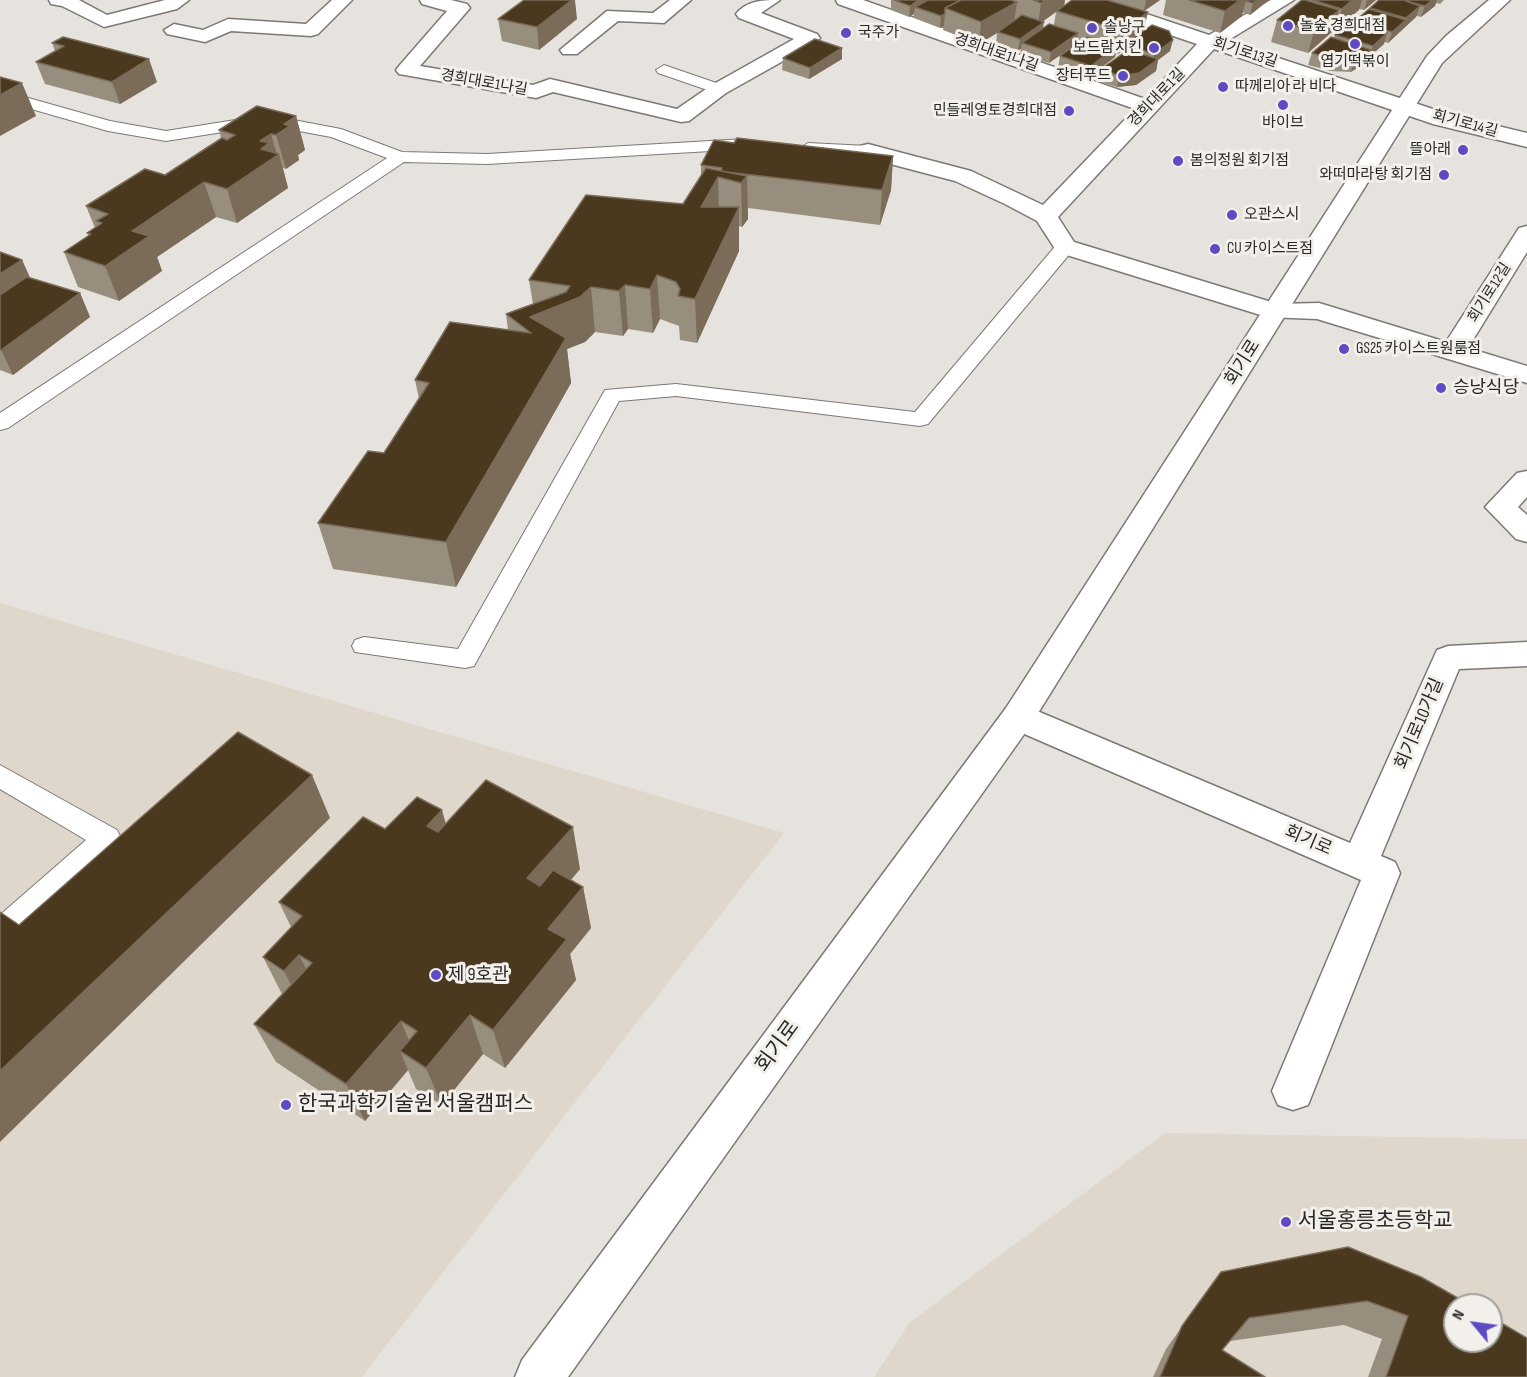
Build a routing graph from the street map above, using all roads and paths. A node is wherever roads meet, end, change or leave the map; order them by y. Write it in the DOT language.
graph roads {
  1 [pos="58,0"];
  2 [pos="180,0"];
  3 [pos="343,0"];
  4 [pos="682,0"];
  5 [pos="771,0"];
  6 [pos="845,0"];
  7 [pos="1086,0"];
  8 [pos="1285,0"];
  9 [pos="1501,0"];
  10 [pos="441,1"];
  11 [pos="174,30"];
  12 [pos="1210,42"];
  13 [pos="570,51"];
  14 [pos="664,70"];
  15 [pos="719,89"];
  16 [pos="0,95"];
  17 [pos="1404,105"];
  18 [pos="1148,107"];
  19 [pos="267,120"];
  20 [pos="238,140"];
  21 [pos="1527,140"];
  22 [pos="763,145"];
  23 [pos="786,147"];
  24 [pos="868,151"];
  25 [pos="400,157"];
  26 [pos="1046,216"];
  27 [pos="1527,233"];
  28 [pos="1065,247"];
  29 [pos="1276,312"];
  30 [pos="1453,352"];
  31 [pos="1527,375"];
  32 [pos="3,419"];
  33 [pos="1527,480"];
  34 [pos="1527,532"];
  35 [pos="364,646"];
  36 [pos="1527,654"];
  37 [pos="1018,717"];
  38 [pos="0,776"];
  39 [pos="1360,862"];
  40 [pos="0,933"];
  41 [pos="1293,1091"];
  42 [pos="539,1377"];
  1 -- 2 [label="street"];
  3 -- 11 [label="street"];
  4 -- 13 [label="street"];
  5 -- 15 [label="street, 경희대로1나길"];
  6 -- 18 [label="street, 경희대로1나길"];
  7 -- 12 [label="street, 회기로13길"];
  8 -- 12 [label="street, 경희대로1길"];
  9 -- 17 [label="street, 회기로"];
  10 -- 15 [label="street, 경희대로1나길"];
  12 -- 17 [label="street, 회기로13길"];
  12 -- 18 [label="street, 경희대로1길"];
  14 -- 15 [label="lane"];
  16 -- 19 [label="lane"];
  17 -- 21 [label="street, 회기로14길"];
  17 -- 29 [label="street, 회기로"];
  18 -- 26 [label="street, 경희대로1길"];
  19 -- 20 [label="lane"];
  19 -- 25 [label="lane"];
  22 -- 25 [label="lane"];
  23 -- 24 [label="lane"];
  24 -- 26 [label="street"];
  25 -- 32 [label="lane"];
  26 -- 28 [label="street"];
  27 -- 30 [label="street, 회기로12길"];
  28 -- 29 [label="street"];
  28 -- 35 [label="lane"];
  29 -- 30 [label="street"];
  29 -- 37 [label="street, 회기로"];
  30 -- 31 [label="street"];
  33 -- 34 [label="street"];
  36 -- 39 [label="street, 회기로10가길"];
  37 -- 39 [label="street, 회기로"];
  37 -- 42 [label="street, 회기로"];
  38 -- 40 [label="lane"];
  39 -- 41 [label="street, 회기로"];
}
